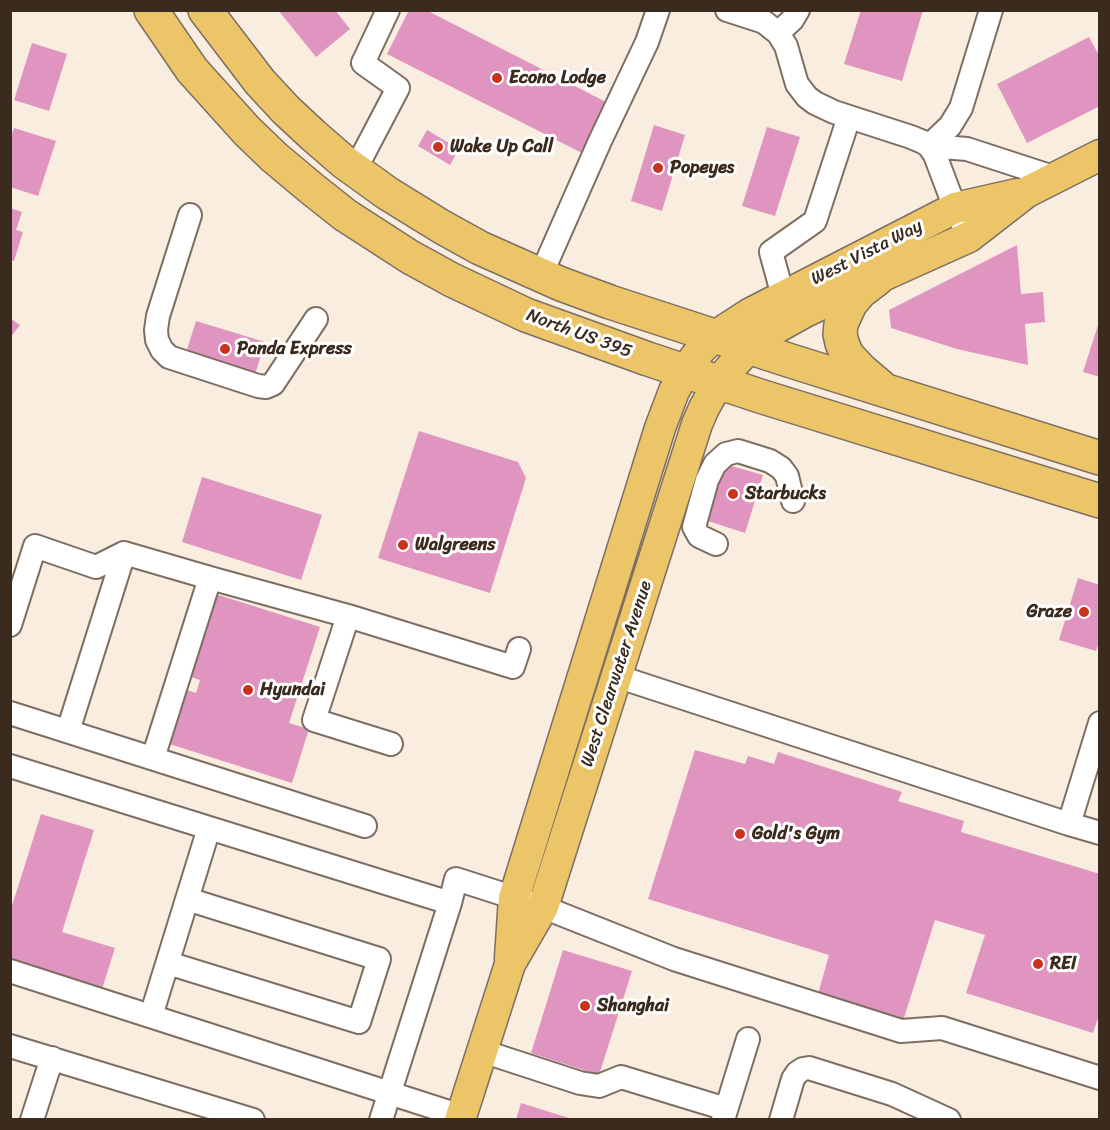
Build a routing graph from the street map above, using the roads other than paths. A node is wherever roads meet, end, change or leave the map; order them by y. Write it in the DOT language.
graph roads {
  1 [pos="152,10"];
  2 [pos="205,10"];
  3 [pos="388,10"];
  4 [pos="658,10"];
  5 [pos="727,10"];
  6 [pos="798,10"];
  7 [pos="991,10"];
  8 [pos="778,33"];
  9 [pos="849,117"];
  10 [pos="928,146"];
  11 [pos="1100,154"];
  12 [pos="355,170"];
  13 [pos="1053,177"];
  14 [pos="1027,192"];
  15 [pos="955,208"];
  16 [pos="190,215"];
  17 [pos="969,237"];
  18 [pos="541,275"];
  19 [pos="877,279"];
  20 [pos="783,296"];
  21 [pos="316,319"];
  22 [pos="715,336"];
  23 [pos="749,347"];
  24 [pos="685,371"];
  25 [pos="719,381"];
  26 [pos="886,390"];
  27 [pos="1100,458"];
  28 [pos="793,501"];
  29 [pos="1100,501"];
  30 [pos="716,544"];
  31 [pos="124,553"];
  32 [pos="210,578"];
  33 [pos="14,602"];
  34 [pos="348,616"];
  35 [pos="10,626"];
  36 [pos="519,649"];
  37 [pos="585,670"];
  38 [pos="616,676"];
  39 [pos="10,713"];
  40 [pos="1100,723"];
  41 [pos="68,731"];
  42 [pos="391,744"];
  43 [pos="153,759"];
  44 [pos="10,766"];
  45 [pos="571,821"];
  46 [pos="1069,824"];
  47 [pos="365,826"];
  48 [pos="209,828"];
  49 [pos="1100,833"];
  50 [pos="514,898"];
  51 [pos="188,899"];
  52 [pos="450,903"];
  53 [pos="543,907"];
  54 [pos="168,963"];
  55 [pos="510,964"];
  56 [pos="10,971"];
  57 [pos="151,1016"];
  58 [pos="748,1039"];
  59 [pos="10,1046"];
  60 [pos="482,1051"];
  61 [pos="52,1058"];
  62 [pos="1100,1078"];
  63 [pos="389,1093"];
  64 [pos="725,1114"];
  65 [pos="460,1118"];
  66 [pos="32,1119"];
  67 [pos="253,1119"];
  68 [pos="381,1119"];
  69 [pos="781,1119"];
  70 [pos="949,1119"];
  1 -- 24 [label="highway, North US 395"];
  2 -- 12 [label="highway"];
  3 -- 12 [label="street"];
  4 -- 18 [label="street"];
  5 -- 8 [label="street"];
  6 -- 8 [label="street"];
  7 -- 10 [label="street"];
  8 -- 9 [label="street"];
  9 -- 10 [label="street"];
  9 -- 20 [label="street"];
  10 -- 13 [label="street"];
  10 -- 15 [label="street"];
  11 -- 13 [label="main road, West Vista Way"];
  12 -- 18 [label="highway"];
  13 -- 14 [label="main road, West Vista Way"];
  14 -- 15 [label="main road, West Vista Way"];
  14 -- 17 [label="main road, West Vista Way"];
  15 -- 17 [label="street"];
  15 -- 20 [label="main road, West Vista Way"];
  16 -- 21 [label="street"];
  17 -- 19 [label="main road, West Vista Way"];
  18 -- 22 [label="highway"];
  19 -- 23 [label="main road, West Vista Way"];
  19 -- 26 [label="highway"];
  20 -- 22 [label="main road, West Vista Way"];
  22 -- 23 [label="highway"];
  22 -- 24 [label="main road, West Clearwater Avenue"];
  23 -- 25 [label="main road, West Vista Way"];
  23 -- 26 [label="highway"];
  24 -- 25 [label="highway, North US 395"];
  24 -- 37 [label="main road, West Clearwater Avenue"];
  25 -- 29 [label="highway, North US 395"];
  25 -- 38 [label="main road, West Clearwater Avenue"];
  26 -- 27 [label="highway"];
  28 -- 30 [label="street"];
  31 -- 32 [label="street"];
  31 -- 33 [label="street"];
  31 -- 41 [label="street"];
  32 -- 34 [label="street"];
  32 -- 43 [label="street"];
  33 -- 35 [label="street"];
  34 -- 36 [label="street"];
  34 -- 42 [label="street"];
  37 -- 45 [label="main road"];
  37 -- 50 [label="main road, West Clearwater Avenue"];
  38 -- 45 [label="main road, West Clearwater Avenue"];
  38 -- 46 [label="street"];
  39 -- 41 [label="street"];
  40 -- 46 [label="street"];
  41 -- 43 [label="street"];
  43 -- 47 [label="street"];
  44 -- 48 [label="street"];
  45 -- 53 [label="main road, West Clearwater Avenue"];
  46 -- 49 [label="street"];
  48 -- 51 [label="street"];
  48 -- 52 [label="street"];
  50 -- 52 [label="street"];
  50 -- 53 [label="street"];
  50 -- 55 [label="main road, West Clearwater Avenue"];
  51 -- 54 [label="street"];
  51 -- 54 [label="street"];
  52 -- 63 [label="street"];
  53 -- 55 [label="main road, West Clearwater Avenue"];
  53 -- 62 [label="street"];
  54 -- 57 [label="street"];
  55 -- 60 [label="main road, West Clearwater Avenue"];
  56 -- 57 [label="street"];
  57 -- 63 [label="street"];
  58 -- 64 [label="street"];
  59 -- 61 [label="street"];
  60 -- 64 [label="street"];
  60 -- 65 [label="main road, West Clearwater Avenue"];
  61 -- 66 [label="street"];
  61 -- 67 [label="street"];
  63 -- 65 [label="street"];
  63 -- 68 [label="street"];
  69 -- 70 [label="street"];
}
